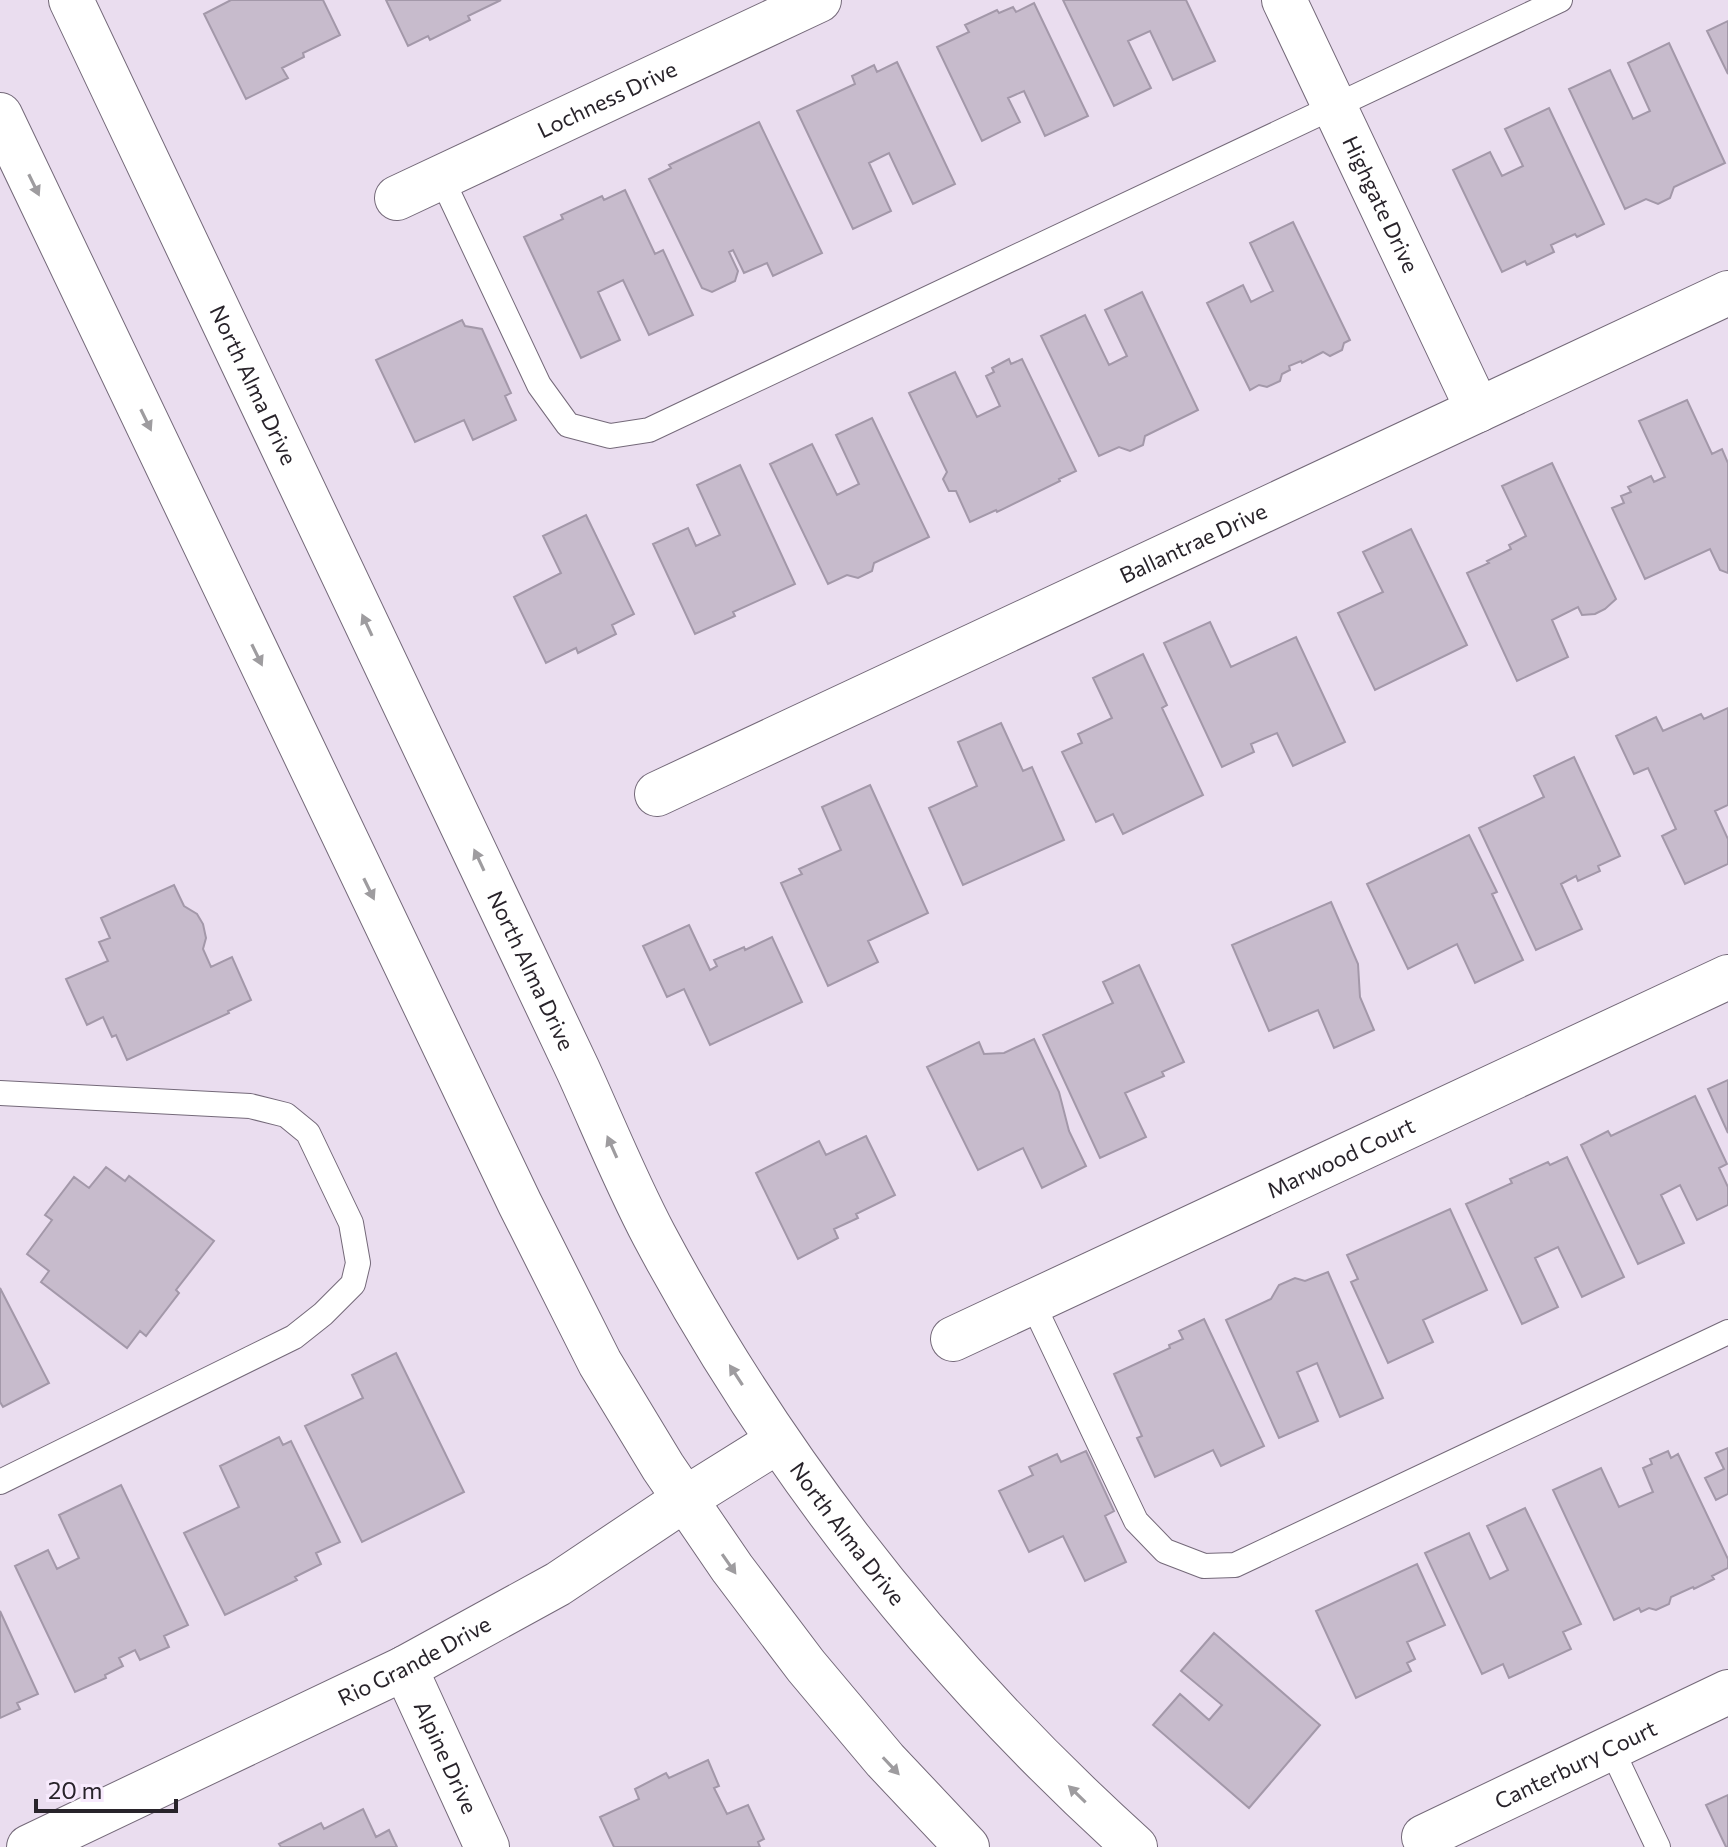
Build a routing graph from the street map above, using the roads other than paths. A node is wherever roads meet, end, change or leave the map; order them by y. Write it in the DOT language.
graph roads {
  1 [pos="71,0"];
  2 [pos="819,0"];
  3 [pos="1284,0"];
  4 [pos="1560,0"];
  5 [pos="1334,106"];
  6 [pos="0,115"];
  7 [pos="441,177"];
  8 [pos="397,198"];
  9 [pos="1728,293"];
  10 [pos="1478,410"];
  11 [pos="657,794"];
  12 [pos="1728,977"];
  13 [pos="0,1093"];
  14 [pos="1032,1302"];
  15 [pos="1728,1332"];
  16 [pos="953,1339"];
  17 [pos="778,1441"];
  18 [pos="0,1482"];
  19 [pos="685,1499"];
  20 [pos="405,1668"];
  21 [pos="1728,1692"];
  22 [pos="1611,1748"];
  23 [pos="1424,1837"];
  24 [pos="29,1847"];
  25 [pos="487,1847"];
  26 [pos="967,1847"];
  27 [pos="1135,1847"];
  28 [pos="1658,1847"];
  17 -- 1 [label="street, North Alma Drive, one-way"];
  2 -- 7 [label="street, Lochness Drive"];
  3 -- 5 [label="street, Highgate Drive"];
  4 -- 5 [label="lane"];
  5 -- 7 [label="lane"];
  5 -- 10 [label="street, Highgate Drive"];
  6 -- 19 [label="street, one-way"];
  7 -- 8 [label="street, Lochness Drive"];
  9 -- 10 [label="street, Ballantrae Drive"];
  10 -- 11 [label="street, Ballantrae Drive"];
  12 -- 14 [label="street, Marwood Court"];
  13 -- 18 [label="lane"];
  14 -- 15 [label="lane"];
  14 -- 16 [label="street, Marwood Court"];
  17 -- 19 [label="street, Rio Grande Drive"];
  27 -- 17 [label="street, North Alma Drive, one-way"];
  19 -- 20 [label="street, Rio Grande Drive"];
  19 -- 26 [label="street, one-way"];
  20 -- 24 [label="street, Rio Grande Drive"];
  20 -- 25 [label="street, Alpine Drive"];
  21 -- 22 [label="street, Canterbury Court"];
  22 -- 23 [label="street, Canterbury Court"];
  22 -- 28 [label="lane"];
}
